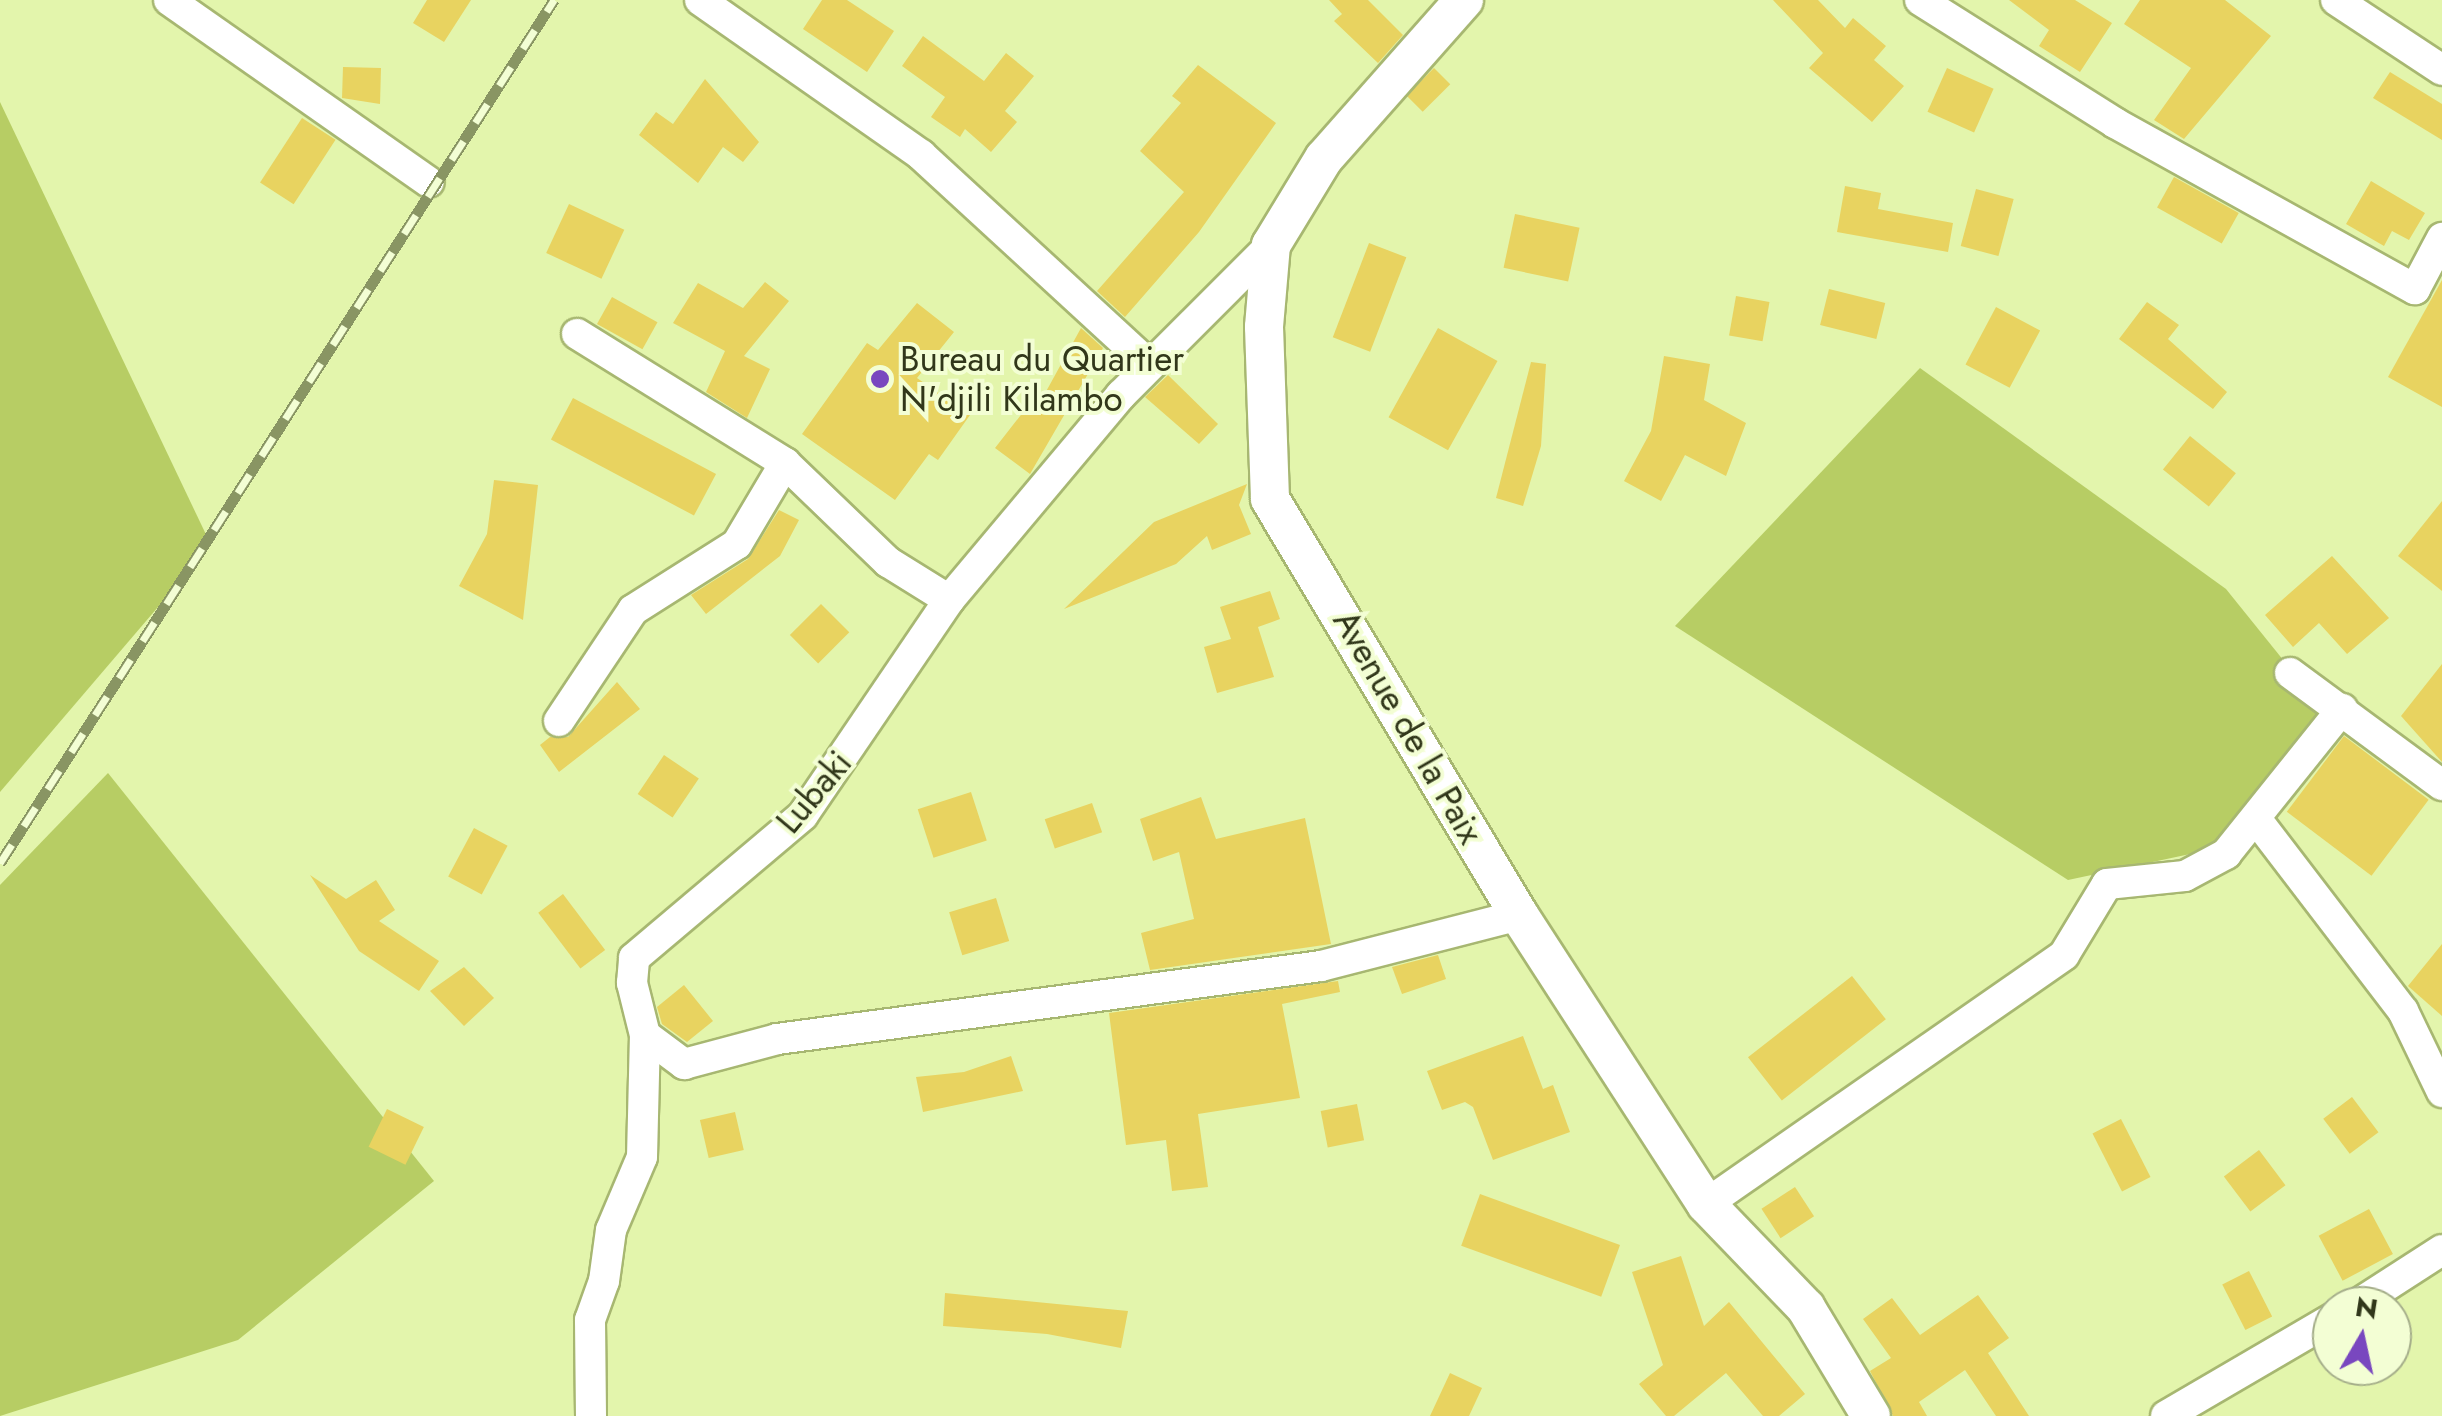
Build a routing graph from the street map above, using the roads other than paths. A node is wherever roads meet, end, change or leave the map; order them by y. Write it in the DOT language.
graph roads {
  1 [pos="169,0"];
  2 [pos="700,0"];
  3 [pos="1464,0"];
  4 [pos="1920,0"];
  5 [pos="2336,0"];
  6 [pos="2442,70"];
  7 [pos="429,182"];
  8 [pos="2442,238"];
  9 [pos="1271,246"];
  10 [pos="577,334"];
  11 [pos="1150,365"];
  12 [pos="785,463"];
  13 [pos="949,600"];
  14 [pos="2290,673"];
  15 [pos="2342,709"];
  16 [pos="559,721"];
  17 [pos="2442,786"];
  18 [pos="2257,820"];
  19 [pos="1519,915"];
  20 [pos="644,1035"];
  21 [pos="2442,1092"];
  22 [pos="1706,1204"];
  23 [pos="2442,1250"];
  24 [pos="2387,1286"];
  25 [pos="2312,1331"];
  26 [pos="591,1416"];
  27 [pos="1872,1416"];
  28 [pos="2166,1416"];
  1 -- 7 [label="street"];
  2 -- 11 [label="street"];
  3 -- 9 [label="street, Avenue de la Paix"];
  4 -- 8 [label="street"];
  5 -- 6 [label="street"];
  9 -- 11 [label="street, Lubaki"];
  9 -- 19 [label="street, Avenue de la Paix"];
  10 -- 12 [label="street"];
  11 -- 13 [label="street, Lubaki"];
  12 -- 13 [label="street"];
  12 -- 16 [label="street"];
  13 -- 20 [label="street, Lubaki"];
  14 -- 15 [label="street"];
  15 -- 17 [label="street"];
  15 -- 18 [label="street"];
  18 -- 21 [label="street"];
  18 -- 22 [label="street"];
  19 -- 20 [label="street"];
  19 -- 22 [label="street, Avenue de la Paix"];
  20 -- 26 [label="street, Lubaki"];
  22 -- 27 [label="street, Avenue de la Paix"];
  23 -- 24 [label="street"];
  25 -- 28 [label="street"];
}
